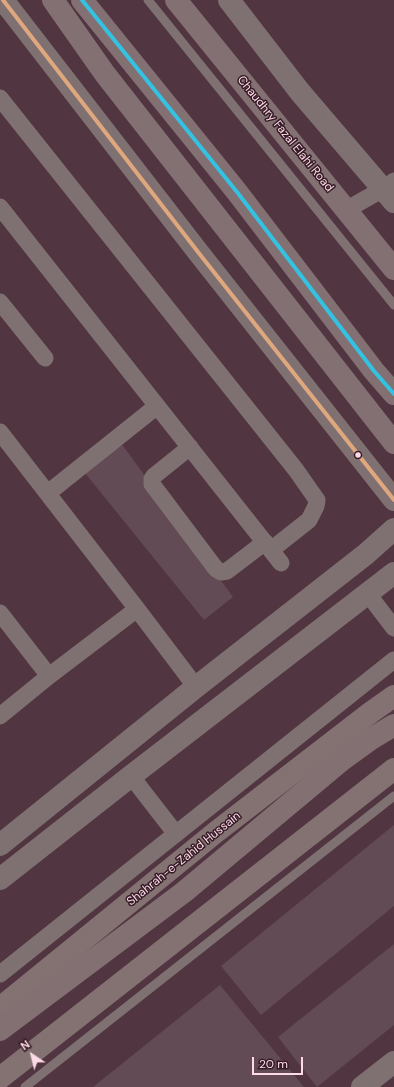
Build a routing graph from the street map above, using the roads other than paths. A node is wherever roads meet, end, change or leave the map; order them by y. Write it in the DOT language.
graph roads {
  1 [pos="3,0"];
  2 [pos="53,0"];
  3 [pos="82,0"];
  4 [pos="148,0"];
  5 [pos="176,0"];
  6 [pos="229,0"];
  7 [pos="0,98"];
  8 [pos="390,191"];
  9 [pos="0,207"];
  10 [pos="346,210"];
  11 [pos="394,269"];
  12 [pos="0,302"];
  13 [pos="394,305"];
  14 [pos="45,358"];
  15 [pos="394,394"];
  16 [pos="157,406"];
  17 [pos="0,432"];
  18 [pos="394,443"];
  19 [pos="190,447"];
  20 [pos="48,493"];
  21 [pos="394,500"];
  22 [pos="394,529"];
  23 [pos="268,546"];
  24 [pos="281,563"];
  25 [pos="394,573"];
  26 [pos="368,594"];
  27 [pos="137,609"];
  28 [pos="0,613"];
  29 [pos="394,628"];
  30 [pos="394,660"];
  31 [pos="49,676"];
  32 [pos="196,688"];
  33 [pos="394,696"];
  34 [pos="0,716"];
  35 [pos="394,725"];
  36 [pos="393,772"];
  37 [pos="131,776"];
  38 [pos="394,796"];
  39 [pos="176,834"];
  40 [pos="0,845"];
  41 [pos="0,879"];
  42 [pos="0,974"];
  43 [pos="0,1008"];
  44 [pos="0,1030"];
  45 [pos="394,1062"];
  46 [pos="0,1078"];
  47 [pos="25,1087"];
  48 [pos="362,1087"];
  1 -- 21 [label="street"];
  2 -- 18 [label="main road"];
  3 -- 15 [label="main road"];
  4 -- 13 [label="lane"];
  5 -- 10 [label="main road, Chaudhry Fazal Elahi Road"];
  6 -- 8 [label="street"];
  7 -- 23 [label="street"];
  8 -- 10 [label="street"];
  9 -- 16 [label="street"];
  10 -- 11 [label="main road, Chaudhry Fazal Elahi Road"];
  12 -- 14 [label="street"];
  16 -- 19 [label="street"];
  16 -- 20 [label="street"];
  17 -- 20 [label="street"];
  19 -- 23 [label="street"];
  19 -- 23 [label="street"];
  20 -- 27 [label="street"];
  22 -- 32 [label="street"];
  23 -- 24 [label="street"];
  25 -- 26 [label="street"];
  26 -- 29 [label="street"];
  26 -- 37 [label="street"];
  27 -- 31 [label="street"];
  27 -- 32 [label="street"];
  28 -- 31 [label="street"];
  30 -- 39 [label="street"];
  31 -- 34 [label="street"];
  32 -- 40 [label="street"];
  33 -- 43 [label="main road, Shahrah-e-Zahid Hussain"];
  35 -- 44 [label="main road"];
  36 -- 46 [label="main road"];
  37 -- 39 [label="street"];
  37 -- 41 [label="street"];
  38 -- 47 [label="lane"];
  39 -- 42 [label="street"];
  45 -- 48 [label="street"];
}
